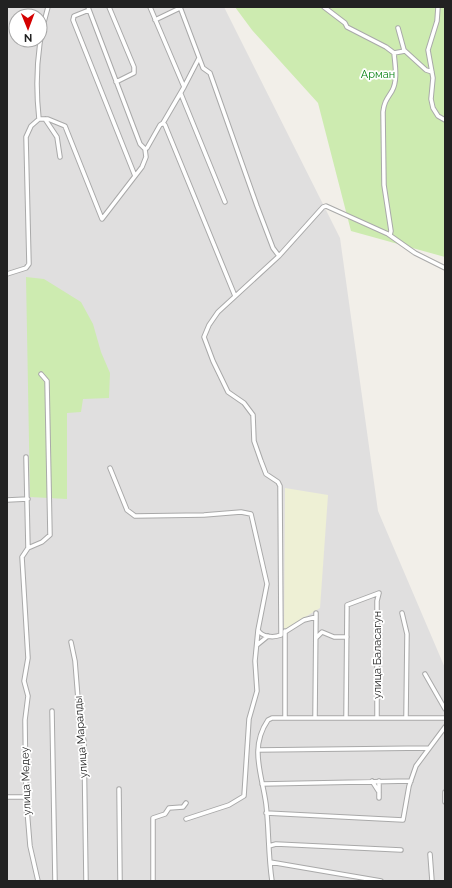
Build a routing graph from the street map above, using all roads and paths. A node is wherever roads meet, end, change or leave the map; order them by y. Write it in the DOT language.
graph roads {
  1 [pos="48,7"];
  2 [pos="109,7"];
  3 [pos="150,7"];
  4 [pos="324,7"];
  5 [pos="438,7"];
  6 [pos="89,8"];
  7 [pos="180,8"];
  8 [pos="155,20"];
  9 [pos="398,28"];
  10 [pos="405,51"];
  11 [pos="394,53"];
  12 [pos="199,58"];
  13 [pos="432,72"];
  14 [pos="116,82"];
  15 [pos="184,87"];
  16 [pos="181,94"];
  17 [pos="44,118"];
  18 [pos="39,119"];
  19 [pos="445,120"];
  20 [pos="163,123"];
  21 [pos="145,149"];
  22 [pos="60,157"];
  23 [pos="135,176"];
  24 [pos="225,202"];
  25 [pos="390,235"];
  26 [pos="278,256"];
  27 [pos="445,268"];
  28 [pos="7,274"];
  29 [pos="235,296"];
  30 [pos="41,374"];
  31 [pos="26,457"];
  32 [pos="110,468"];
  33 [pos="28,499"];
  34 [pos="7,500"];
  35 [pos="28,548"];
  36 [pos="402,613"];
  37 [pos="258,630"];
  38 [pos="286,631"];
  39 [pos="281,635"];
  40 [pos="268,636"];
  41 [pos="347,637"];
  42 [pos="316,638"];
  43 [pos="71,642"];
  44 [pos="257,645"];
  45 [pos="424,674"];
  46 [pos="445,709"];
  47 [pos="52,710"];
  48 [pos="406,717"];
  49 [pos="285,718"];
  50 [pos="315,718"];
  51 [pos="346,718"];
  52 [pos="377,718"];
  53 [pos="445,718"];
  54 [pos="445,728"];
  55 [pos="429,748"];
  56 [pos="258,750"];
  57 [pos="372,781"];
  58 [pos="379,781"];
  59 [pos="411,781"];
  60 [pos="262,784"];
  61 [pos="119,789"];
  62 [pos="379,792"];
  63 [pos="445,792"];
  64 [pos="26,796"];
  65 [pos="7,797"];
  66 [pos="379,798"];
  67 [pos="445,802"];
  68 [pos="186,803"];
  69 [pos="266,813"];
  70 [pos="186,819"];
  71 [pos="269,846"];
  72 [pos="401,850"];
  73 [pos="430,854"];
  74 [pos="270,862"];
  75 [pos="38,881"];
  76 [pos="55,881"];
  77 [pos="86,881"];
  78 [pos="120,881"];
  79 [pos="153,881"];
  80 [pos="272,881"];
  81 [pos="381,881"];
  82 [pos="432,881"];
  1 -- 18 [label="street"];
  2 -- 14 [label="street"];
  3 -- 8 [label="street"];
  4 -- 11 [label="street"];
  5 -- 13 [label="street"];
  6 -- 14 [label="street"];
  6 -- 23 [label="street"];
  7 -- 8 [label="street"];
  7 -- 12 [label="street"];
  8 -- 15 [label="street"];
  9 -- 10 [label="street"];
  10 -- 11 [label="street"];
  10 -- 13 [label="street"];
  11 -- 25 [label="street"];
  12 -- 15 [label="street"];
  12 -- 26 [label="street"];
  13 -- 19 [label="street"];
  14 -- 21 [label="street"];
  15 -- 16 [label="street"];
  16 -- 20 [label="street"];
  16 -- 24 [label="street"];
  17 -- 18 [label="street"];
  17 -- 22 [label="street"];
  17 -- 23 [label="street"];
  18 -- 28 [label="street"];
  20 -- 21 [label="street"];
  20 -- 29 [label="street"];
  21 -- 23 [label="street"];
  25 -- 26 [label="street"];
  25 -- 27 [label="street"];
  26 -- 29 [label="street"];
  29 -- 39 [label="street"];
  30 -- 35 [label="street"];
  31 -- 33 [label="street"];
  32 -- 37 [label="street"];
  33 -- 34 [label="street"];
  33 -- 35 [label="street"];
  35 -- 64 [label="street, улица Медеу"];
  36 -- 48 [label="street"];
  37 -- 40 [label="street"];
  37 -- 44 [label="street"];
  38 -- 39 [label="street"];
  38 -- 42 [label="street"];
  38 -- 49 [label="street"];
  39 -- 40 [label="street"];
  40 -- 44 [label="street"];
  41 -- 42 [label="street"];
  41 -- 51 [label="street"];
  41 -- 52 [label="street, улица Баласагун"];
  42 -- 50 [label="street"];
  43 -- 77 [label="street, улица Маралды"];
  44 -- 70 [label="street"];
  45 -- 46 [label="street"];
  47 -- 76 [label="street"];
  48 -- 52 [label="street"];
  48 -- 53 [label="street"];
  49 -- 50 [label="street"];
  49 -- 56 [label="street"];
  50 -- 51 [label="street"];
  51 -- 52 [label="street"];
  54 -- 55 [label="street"];
  55 -- 56 [label="street"];
  55 -- 59 [label="street"];
  56 -- 60 [label="street"];
  57 -- 58 [label="street"];
  57 -- 60 [label="street"];
  57 -- 62 [label="street"];
  58 -- 59 [label="street"];
  58 -- 62 [label="street"];
  59 -- 69 [label="street"];
  60 -- 69 [label="street"];
  61 -- 78 [label="street"];
  62 -- 66 [label="street"];
  63 -- 67 [label="street"];
  64 -- 65 [label="street"];
  64 -- 75 [label="street, улица Медеу"];
  68 -- 79 [label="street"];
  69 -- 71 [label="street"];
  71 -- 72 [label="street"];
  71 -- 74 [label="street"];
  73 -- 82 [label="street"];
  74 -- 80 [label="street"];
  74 -- 81 [label="street"];
}
